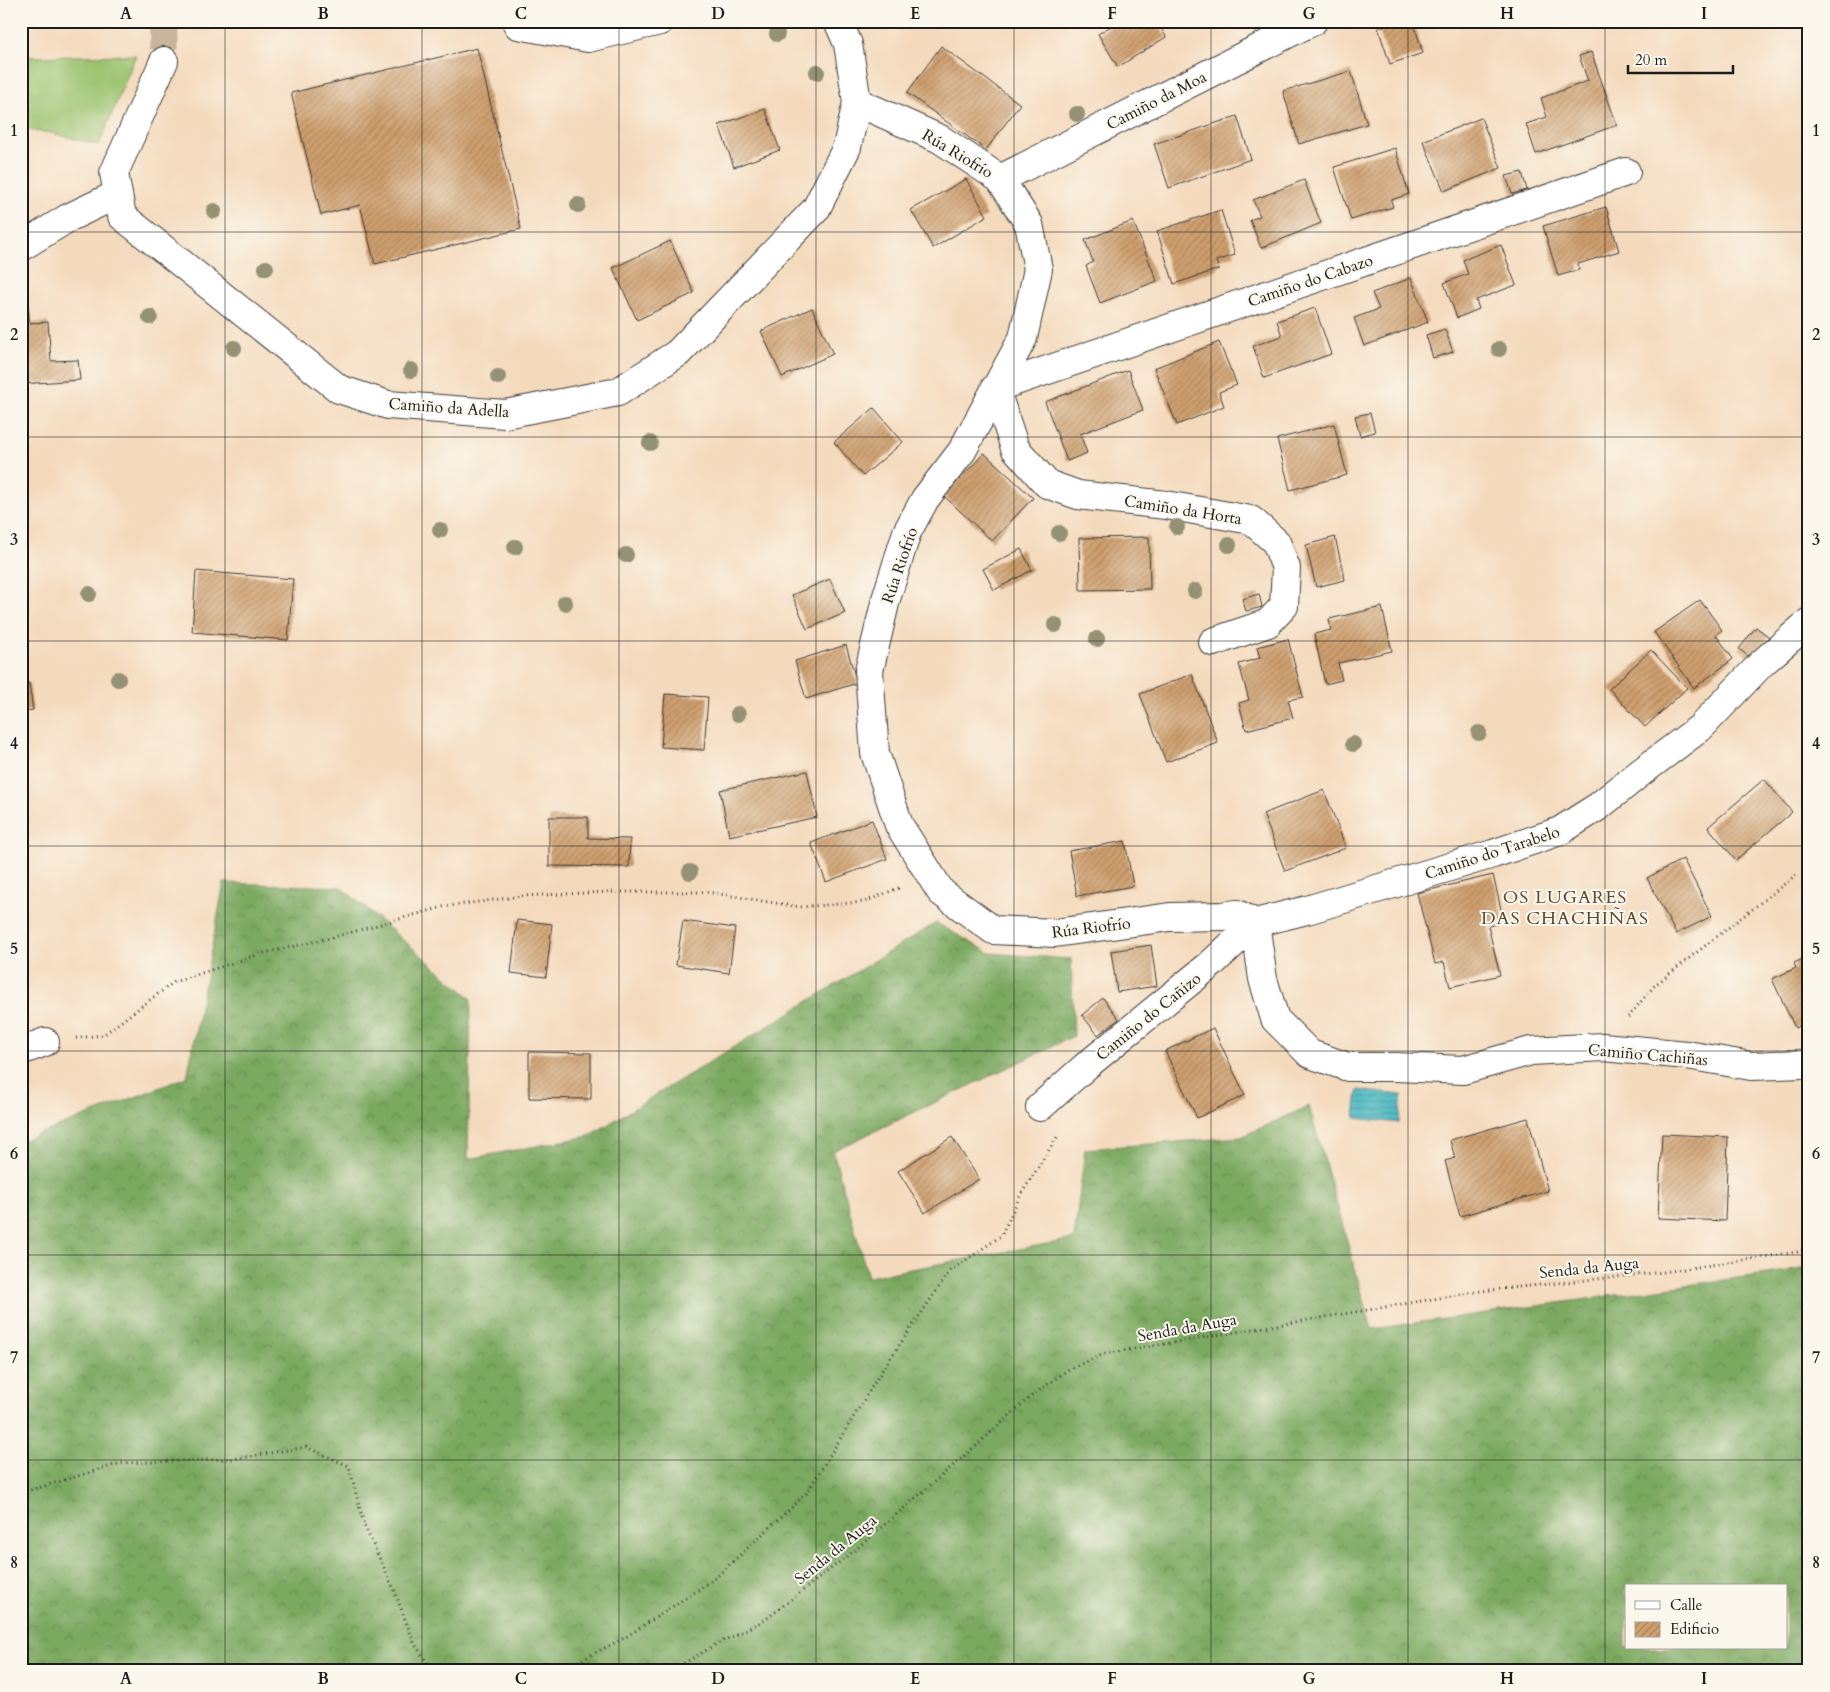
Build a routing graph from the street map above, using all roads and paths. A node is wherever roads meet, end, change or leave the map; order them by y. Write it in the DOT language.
graph roads {
  1 [pos="516,21"];
  2 [pos="660,21"];
  3 [pos="838,21"];
  4 [pos="1313,21"];
  5 [pos="164,61"];
  6 [pos="856,102"];
  7 [pos="1626,172"];
  8 [pos="1000,179"];
  9 [pos="118,194"];
  10 [pos="21,247"];
  11 [pos="995,388"];
  12 [pos="1809,622"];
  13 [pos="1213,642"];
  14 [pos="930,875"];
  15 [pos="1796,875"];
  16 [pos="1255,923"];
  17 [pos="33,1046"];
  18 [pos="1603,1047"];
  19 [pos="1809,1062"];
  20 [pos="1040,1107"];
  21 [pos="1063,1127"];
  22 [pos="1809,1248"];
  23 [pos="21,1493"];
  24 [pos="433,1671"];
  25 [pos="560,1671"];
  26 [pos="671,1671"];
  1 -- 2 [label="street"];
  3 -- 6 [label="street"];
  4 -- 8 [label="street, Camiño da Moa"];
  5 -- 9 [label="street, Camiño da Adella"];
  6 -- 8 [label="street, Rúa Riofrío"];
  6 -- 9 [label="street, Camiño da Adella"];
  7 -- 11 [label="street, Camiño do Cabazo"];
  8 -- 11 [label="street, Rúa Riofrío"];
  9 -- 10 [label="street"];
  11 -- 13 [label="street, Camiño da Horta"];
  11 -- 14 [label="street, Rúa Riofrío"];
  12 -- 16 [label="street, Camiño do Tarabelo"];
  14 -- 16 [label="street, Rúa Riofrío"];
  14 -- 17 [label="path"];
  15 -- 18 [label="path"];
  16 -- 18 [label="street, Camiño Cachiñas"];
  16 -- 20 [label="street, Camiño do Cañizo"];
  18 -- 19 [label="street, Camiño Cachiñas"];
  21 -- 25 [label="path"];
  22 -- 26 [label="path, Senda da Auga"];
  23 -- 24 [label="path"];
}
